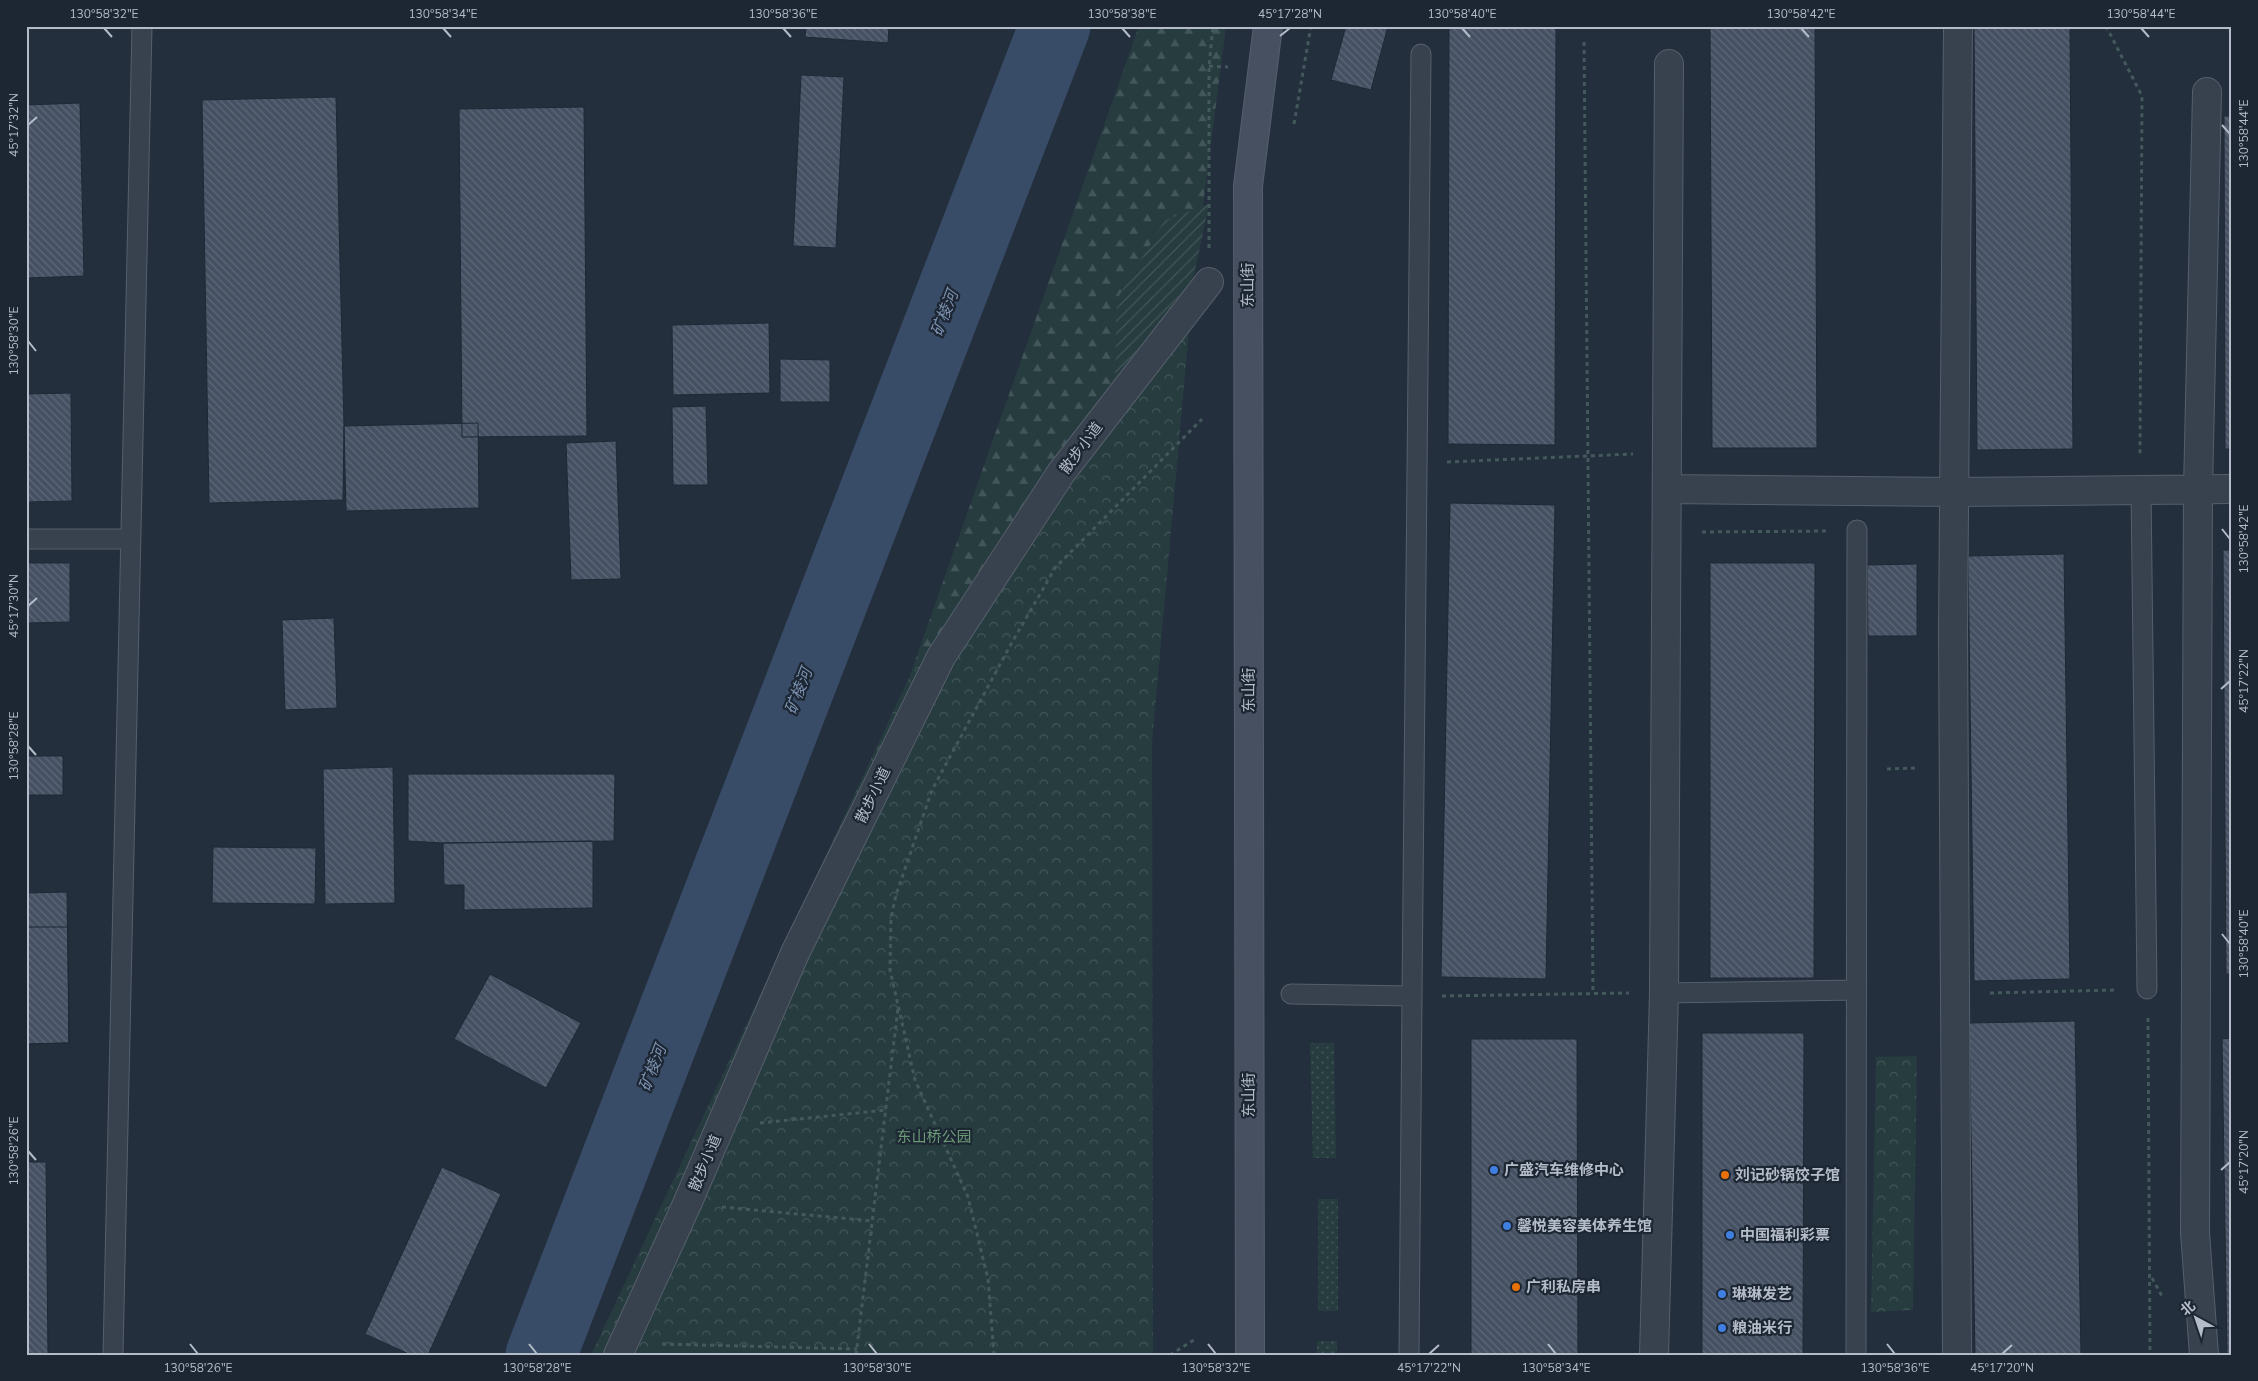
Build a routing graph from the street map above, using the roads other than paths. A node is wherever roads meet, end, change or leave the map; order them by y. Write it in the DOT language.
graph roads {
  1 [pos="142,26"];
  2 [pos="1268,26"];
  3 [pos="1958,26"];
  4 [pos="1421,54"];
  5 [pos="1669,64"];
  6 [pos="2207,92"];
  7 [pos="1209,282"];
  8 [pos="2198,488"];
  9 [pos="1667,489"];
  10 [pos="2232,489"];
  11 [pos="2140,490"];
  12 [pos="1954,492"];
  13 [pos="1856,530"];
  14 [pos="26,539"];
  15 [pos="130,539"];
  16 [pos="2147,989"];
  17 [pos="1856,990"];
  18 [pos="1664,993"];
  19 [pos="1291,994"];
  20 [pos="1412,996"];
  21 [pos="621,1349"];
  22 [pos="113,1355"];
  23 [pos="1250,1355"];
  24 [pos="1409,1355"];
  25 [pos="1654,1355"];
  26 [pos="1856,1355"];
  27 [pos="1957,1355"];
  28 [pos="2204,1355"];
  1 -- 15 [label="lane"];
  2 -- 23 [label="main road, 东山街"];
  3 -- 12 [label="street"];
  4 -- 20 [label="lane"];
  5 -- 9 [label="street"];
  6 -- 8 [label="street"];
  7 -- 21 [label="street, 散步小道"];
  8 -- 10 [label="street"];
  8 -- 11 [label="street"];
  8 -- 28 [label="street"];
  9 -- 12 [label="street"];
  9 -- 18 [label="street"];
  11 -- 12 [label="street"];
  11 -- 16 [label="lane"];
  12 -- 27 [label="street"];
  13 -- 17 [label="lane"];
  14 -- 15 [label="lane"];
  15 -- 22 [label="lane"];
  17 -- 18 [label="lane"];
  17 -- 26 [label="lane"];
  18 -- 25 [label="street"];
  19 -- 20 [label="lane"];
  20 -- 24 [label="lane"];
}
